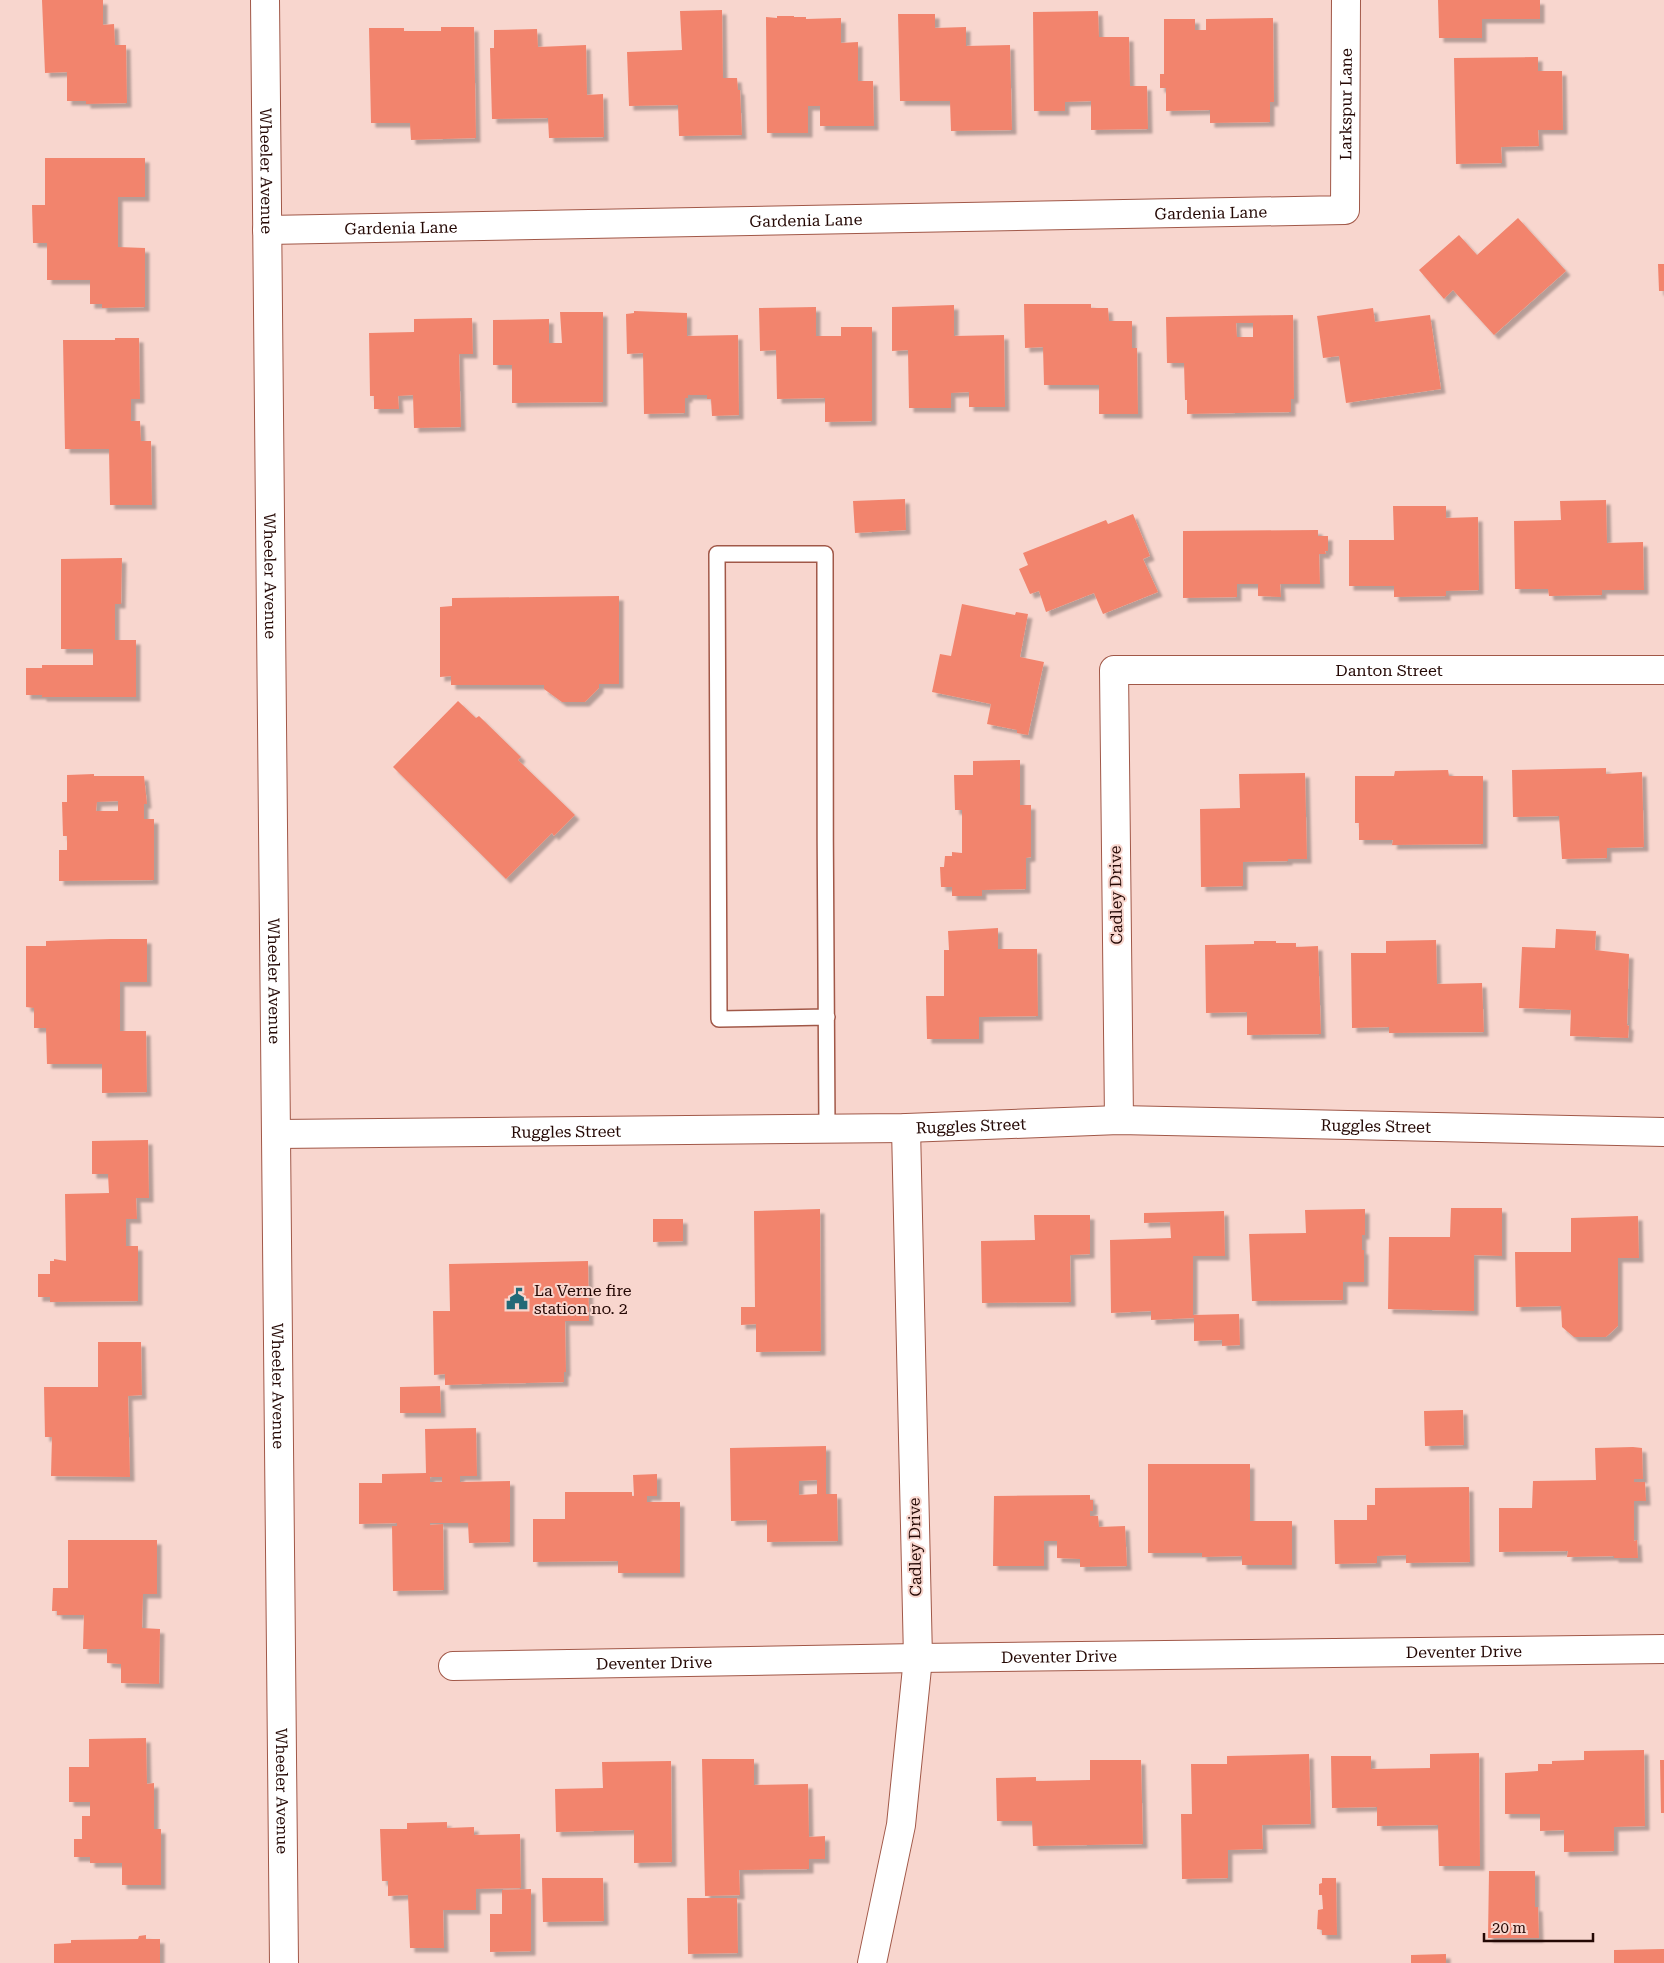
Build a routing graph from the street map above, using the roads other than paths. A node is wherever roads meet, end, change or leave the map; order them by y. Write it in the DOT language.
graph roads {
  1 [pos="265,0"];
  2 [pos="1346,0"];
  3 [pos="1345,210"];
  4 [pos="267,230"];
  5 [pos="1114,670"];
  6 [pos="1664,670"];
  7 [pos="827,1017"];
  8 [pos="1119,1120"];
  9 [pos="906,1128"];
  10 [pos="827,1129"];
  11 [pos="1664,1132"];
  12 [pos="277,1134"];
  13 [pos="1664,1649"];
  14 [pos="918,1658"];
  15 [pos="453,1666"];
  16 [pos="284,1963"];
  17 [pos="872,1963"];
  1 -- 4 [label="street, Wheeler Avenue"];
  2 -- 3 [label="street, Larkspur Lane"];
  3 -- 4 [label="street, Gardenia Lane"];
  4 -- 12 [label="street, Wheeler Avenue"];
  5 -- 6 [label="street, Danton Street"];
  5 -- 8 [label="street, Cadley Drive"];
  7 -- 7 [label="lane"];
  7 -- 10 [label="lane"];
  8 -- 9 [label="street, Ruggles Street"];
  8 -- 11 [label="street, Ruggles Street"];
  9 -- 10 [label="street, Ruggles Street"];
  9 -- 14 [label="street, Cadley Drive"];
  10 -- 12 [label="street, Ruggles Street"];
  12 -- 16 [label="street, Wheeler Avenue"];
  13 -- 14 [label="street, Deventer Drive"];
  14 -- 15 [label="street, Deventer Drive"];
  14 -- 17 [label="street, Cadley Drive"];
}
